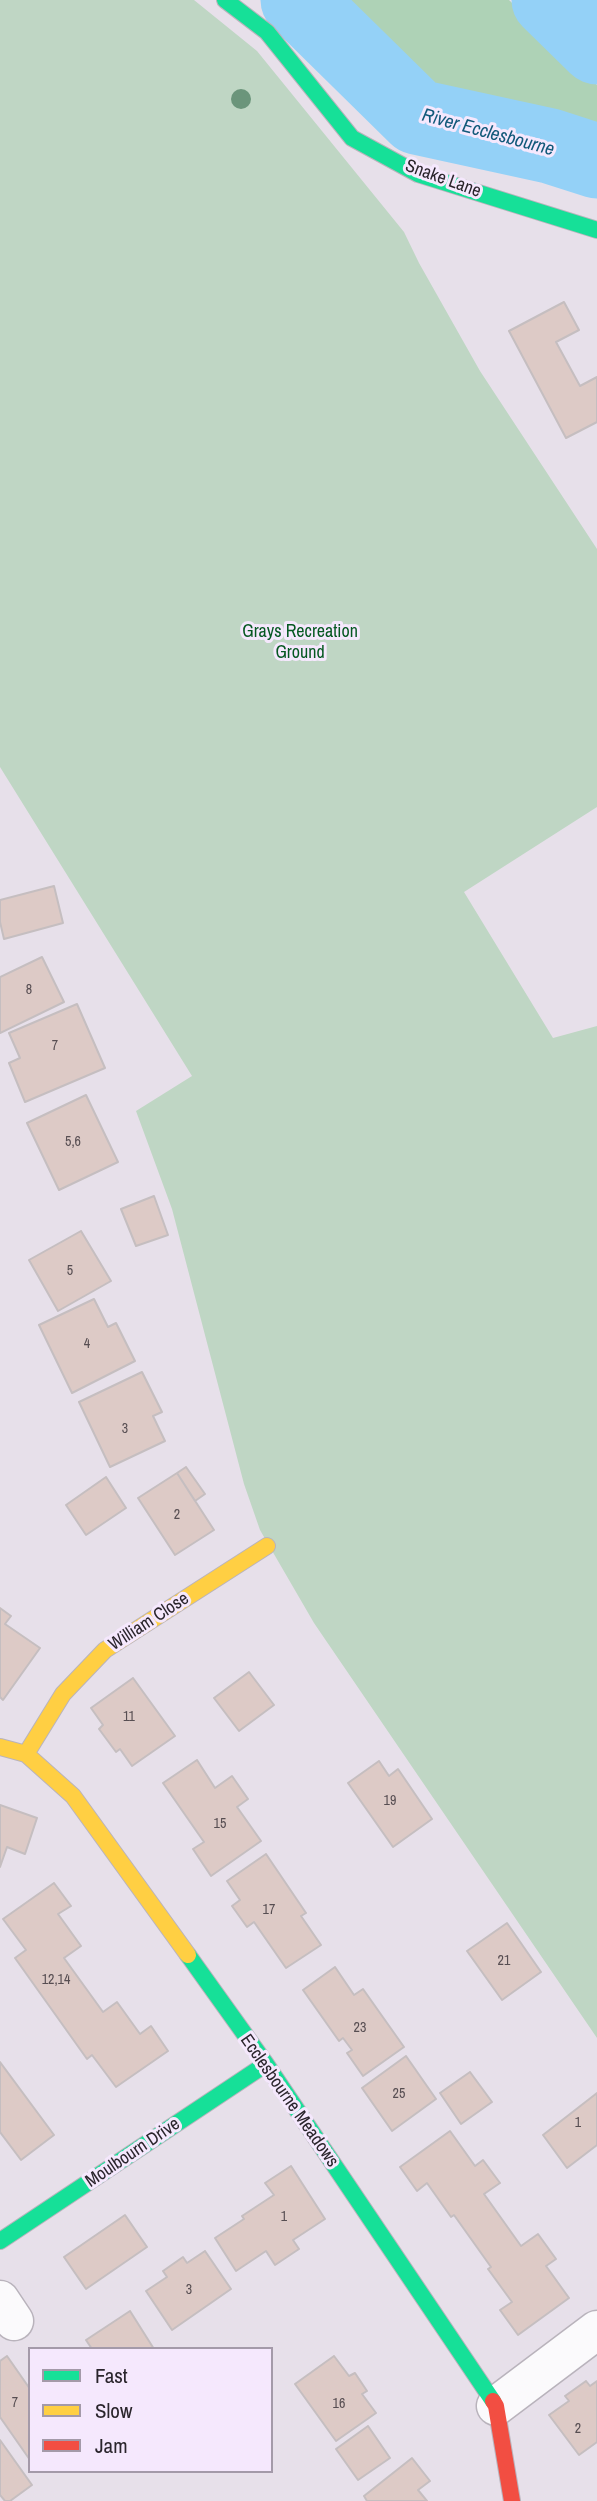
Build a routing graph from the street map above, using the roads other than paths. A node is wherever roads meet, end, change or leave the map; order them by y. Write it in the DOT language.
graph roads {
  1 [pos="225,0"];
  2 [pos="597,230"];
  3 [pos="267,1546"];
  4 [pos="0,1747"];
  5 [pos="26,1754"];
  6 [pos="266,2064"];
  7 [pos="0,2241"];
  8 [pos="597,2330"];
  9 [pos="496,2406"];
  10 [pos="512,2501"];
  1 -- 2 [label="street, Snake Lane"];
  3 -- 5 [label="street, William Close"];
  4 -- 5 [label="street, Ecclesbourne Meadows"];
  5 -- 6 [label="street, Ecclesbourne Meadows"];
  6 -- 7 [label="street, Moulbourn Drive"];
  6 -- 9 [label="street, Ecclesbourne Meadows"];
  8 -- 9 [label="street"];
  9 -- 10 [label="street, Ecclesbourne Meadows"];
}
